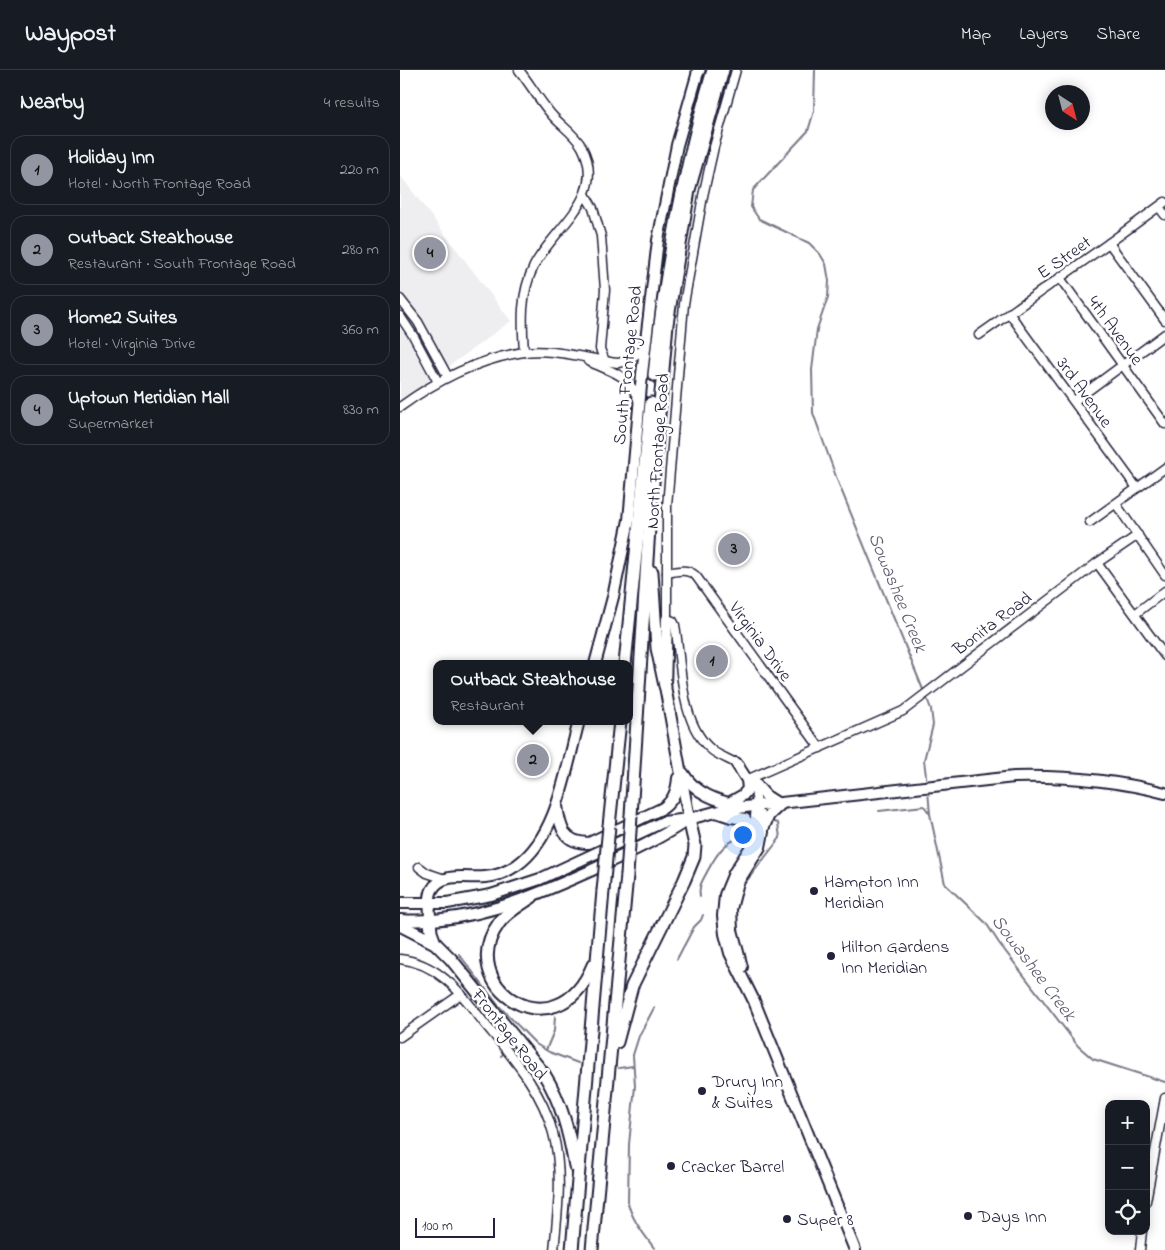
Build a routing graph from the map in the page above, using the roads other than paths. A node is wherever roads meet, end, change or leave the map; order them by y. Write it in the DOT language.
graph roads {
  1 [pos="520,70"];
  2 [pos="713,70"];
  3 [pos="723,70"];
  4 [pos="736,70"];
  5 [pos="698,71"];
  6 [pos="586,194"];
  7 [pos="1162,204"];
  8 [pos="1165,216"];
  9 [pos="1110,244"];
  10 [pos="1060,278"];
  11 [pos="400,299"];
  12 [pos="1009,314"];
  13 [pos="400,316"];
  14 [pos="1165,320"];
  15 [pos="1165,334"];
  16 [pos="979,335"];
  17 [pos="644,348"];
  18 [pos="524,352"];
  19 [pos="580,356"];
  20 [pos="605,361"];
  21 [pos="1123,365"];
  22 [pos="448,377"];
  23 [pos="438,382"];
  24 [pos="1074,401"];
  25 [pos="639,402"];
  26 [pos="400,407"];
  27 [pos="1165,424"];
  28 [pos="1165,468"];
  29 [pos="1137,488"];
  30 [pos="1116,504"];
  31 [pos="1090,522"];
  32 [pos="649,528"];
  33 [pos="1138,535"];
  34 [pos="1097,563"];
  35 [pos="667,573"];
  36 [pos="1165,575"];
  37 [pos="1165,591"];
  38 [pos="1135,614"];
  39 [pos="667,619"];
  40 [pos="1165,656"];
  41 [pos="596,660"];
  42 [pos="625,660"];
  43 [pos="666,686"];
  44 [pos="578,725"];
  45 [pos="620,725"];
  46 [pos="820,748"];
  47 [pos="736,763"];
  48 [pos="680,768"];
  49 [pos="752,780"];
  50 [pos="1163,792"];
  51 [pos="557,803"];
  52 [pos="728,803"];
  53 [pos="780,803"];
  54 [pos="757,805"];
  55 [pos="745,807"];
  56 [pos="712,812"];
  57 [pos="689,819"];
  58 [pos="759,832"];
  59 [pos="420,867"];
  60 [pos="445,879"];
  61 [pos="532,897"];
  62 [pos="400,903"];
  63 [pos="430,903"];
  64 [pos="400,920"];
  65 [pos="430,920"];
  66 [pos="400,925"];
  67 [pos="435,943"];
  68 [pos="596,956"];
  69 [pos="400,959"];
  70 [pos="461,994"];
  71 [pos="400,1037"];
  72 [pos="608,1070"];
  73 [pos="1165,1098"];
  74 [pos="577,1179"];
  75 [pos="1148,1190"];
  76 [pos="1142,1235"];
  77 [pos="554,1250"];
  78 [pos="572,1250"];
  79 [pos="592,1250"];
  80 [pos="854,1250"];
  81 [pos="1140,1250"];
  1 -- 6 [label="street"];
  2 -- 42 [label="highway"];
  3 -- 32 [label="highway"];
  4 -- 35 [label="street, North Frontage Road"];
  5 -- 17 [label="main road, South Frontage Road"];
  6 -- 18 [label="street"];
  6 -- 20 [label="street"];
  7 -- 8 [label="street"];
  7 -- 9 [label="street, E Street"];
  9 -- 10 [label="street, E Street"];
  9 -- 14 [label="street"];
  10 -- 12 [label="street, E Street"];
  10 -- 21 [label="street, 4th Avenue"];
  11 -- 22 [label="street"];
  12 -- 16 [label="street, E Street"];
  12 -- 24 [label="street, 3rd Avenue"];
  13 -- 23 [label="street"];
  15 -- 21 [label="street"];
  17 -- 20 [label="street"];
  17 -- 25 [label="main road, South Frontage Road"];
  18 -- 19 [label="street"];
  18 -- 22 [label="street"];
  19 -- 20 [label="street"];
  19 -- 25 [label="street"];
  21 -- 24 [label="street"];
  21 -- 27 [label="street, 4th Avenue"];
  22 -- 23 [label="street"];
  23 -- 26 [label="street"];
  24 -- 29 [label="street, 3rd Avenue"];
  25 -- 41 [label="main road, South Frontage Road"];
  28 -- 29 [label="street"];
  29 -- 30 [label="street"];
  30 -- 31 [label="street"];
  30 -- 33 [label="street"];
  32 -- 43 [label="highway"];
  32 -- 72 [label="highway, bridge"];
  33 -- 34 [label="street, Bonita Road"];
  33 -- 36 [label="street"];
  34 -- 38 [label="street"];
  34 -- 46 [label="street, Bonita Road"];
  35 -- 39 [label="street, North Frontage Road"];
  35 -- 46 [label="street, Virginia Drive"];
  37 -- 38 [label="street"];
  38 -- 40 [label="street"];
  39 -- 43 [label="main road"];
  39 -- 47 [label="street, North Frontage Road"];
  43 -- 48 [label="main road"];
  44 -- 51 [label="main road"];
  45 -- 68 [label="highway, bridge"];
  46 -- 49 [label="street, Bonita Road"];
  47 -- 49 [label="street, North Frontage Road"];
  47 -- 52 [label="main road"];
  48 -- 51 [label="main road"];
  48 -- 52 [label="main road"];
  48 -- 57 [label="main road"];
  49 -- 53 [label="main road"];
  49 -- 54 [label="street"];
  50 -- 53 [label="main road"];
  51 -- 60 [label="main road"];
  52 -- 55 [label="main road"];
  52 -- 56 [label="main road"];
  53 -- 54 [label="main road"];
  53 -- 58 [label="main road"];
  54 -- 55 [label="main road"];
  54 -- 58 [label="main road"];
  55 -- 56 [label="main road"];
  56 -- 57 [label="main road"];
  56 -- 58 [label="main road"];
  57 -- 61 [label="main road"];
  57 -- 63 [label="main road"];
  57 -- 72 [label="highway"];
  58 -- 80 [label="main road"];
  59 -- 60 [label="street"];
  60 -- 63 [label="main road"];
  61 -- 65 [label="main road"];
  61 -- 68 [label="highway"];
  62 -- 63 [label="main road"];
  63 -- 65 [label="main road"];
  64 -- 65 [label="main road"];
  65 -- 67 [label="highway"];
  66 -- 67 [label="highway"];
  67 -- 74 [label="highway"];
  68 -- 74 [label="highway"];
  69 -- 70 [label="street, Frontage Road"];
  70 -- 71 [label="street"];
  70 -- 77 [label="street, Frontage Road"];
  72 -- 79 [label="highway"];
  73 -- 75 [label="street"];
  74 -- 78 [label="highway"];
  76 -- 81 [label="street"];
}
